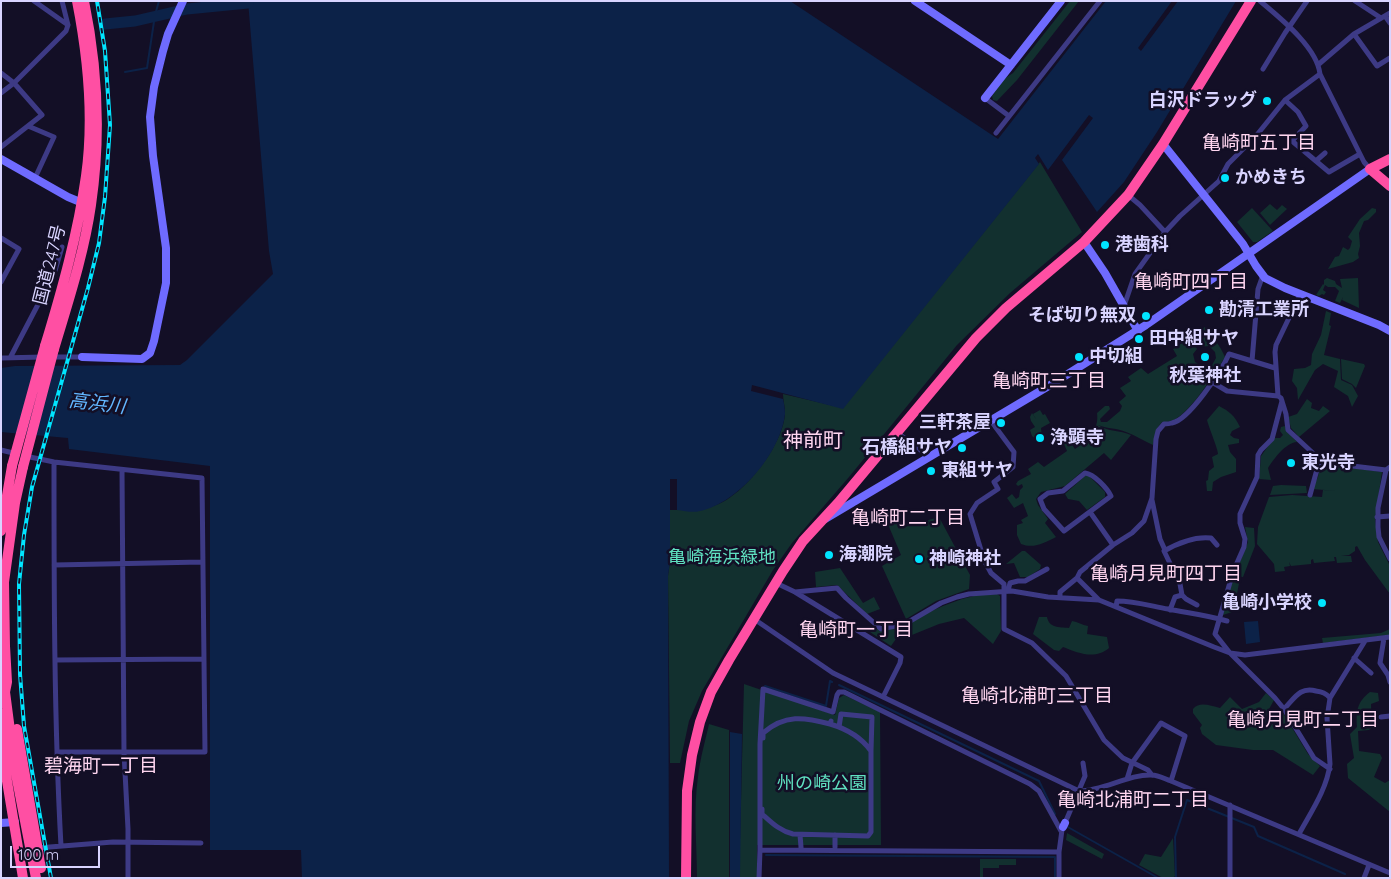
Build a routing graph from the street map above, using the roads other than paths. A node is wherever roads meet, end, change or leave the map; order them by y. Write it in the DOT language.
graph roads {
  1 [pos="34,1"];
  2 [pos="62,1"];
  3 [pos="77,1"];
  4 [pos="84,1"];
  5 [pos="183,1"];
  6 [pos="915,1"];
  7 [pos="1061,1"];
  8 [pos="1100,1"];
  9 [pos="1251,1"];
  10 [pos="1260,1"];
  11 [pos="1307,1"];
  12 [pos="1355,1"];
  13 [pos="1385,16"];
  14 [pos="1390,23"];
  15 [pos="68,25"];
  16 [pos="1287,29"];
  17 [pos="1354,34"];
  18 [pos="1390,58"];
  19 [pos="1318,64"];
  20 [pos="1011,65"];
  21 [pos="1263,69"];
  22 [pos="1,73"];
  23 [pos="1320,74"];
  24 [pos="14,83"];
  25 [pos="1,93"];
  26 [pos="985,98"];
  27 [pos="1286,100"];
  28 [pos="1010,116"];
  29 [pos="28,126"];
  30 [pos="996,133"];
  31 [pos="1163,144"];
  32 [pos="1,147"];
  33 [pos="1324,152"];
  34 [pos="1360,154"];
  35 [pos="2,159"];
  36 [pos="1390,159"];
  37 [pos="1317,160"];
  38 [pos="1370,169"];
  39 [pos="35,178"];
  40 [pos="1390,186"];
  41 [pos="1128,195"];
  42 [pos="1204,195"];
  43 [pos="86,204"];
  44 [pos="1165,232"];
  45 [pos="1,238"];
  46 [pos="1084,242"];
  47 [pos="62,247"];
  48 [pos="1248,254"];
  49 [pos="1263,275"];
  50 [pos="1,282"];
  51 [pos="1300,295"];
  52 [pos="1124,306"];
  53 [pos="1138,331"];
  54 [pos="1390,331"];
  55 [pos="50,347"];
  56 [pos="82,357"];
  57 [pos="1,358"];
  58 [pos="10,358"];
  59 [pos="1252,361"];
  60 [pos="1275,368"];
  61 [pos="1212,382"];
  62 [pos="1280,399"];
  63 [pos="991,421"];
  64 [pos="896,431"];
  65 [pos="1,450"];
  66 [pos="929,458"];
  67 [pos="54,462"];
  68 [pos="1319,462"];
  69 [pos="1388,468"];
  70 [pos="122,470"];
  71 [pos="1310,495"];
  72 [pos="1152,498"];
  73 [pos="1090,512"];
  74 [pos="1390,516"];
  75 [pos="1377,517"];
  76 [pos="821,522"];
  77 [pos="1,531"];
  78 [pos="1216,544"];
  79 [pos="1113,545"];
  80 [pos="1165,550"];
  81 [pos="1388,550"];
  82 [pos="1390,559"];
  83 [pos="202,562"];
  84 [pos="124,563"];
  85 [pos="54,565"];
  86 [pos="1046,569"];
  87 [pos="1077,578"];
  88 [pos="776,583"];
  89 [pos="1006,591"];
  90 [pos="795,592"];
  91 [pos="1182,595"];
  92 [pos="1060,597"];
  93 [pos="1099,600"];
  94 [pos="1197,605"];
  95 [pos="1116,607"];
  96 [pos="1170,610"];
  97 [pos="1218,618"];
  98 [pos="754,619"];
  99 [pos="1227,621"];
  100 [pos="1387,638"];
  101 [pos="1365,641"];
  102 [pos="1230,653"];
  103 [pos="1354,658"];
  104 [pos="124,659"];
  105 [pos="55,660"];
  106 [pos="203,660"];
  107 [pos="1371,673"];
  108 [pos="1389,674"];
  109 [pos="1390,682"];
  110 [pos="5,687"];
  111 [pos="883,697"];
  112 [pos="1330,698"];
  113 [pos="905,708"];
  114 [pos="1284,709"];
  115 [pos="1,714"];
  116 [pos="1390,716"];
  117 [pos="1380,717"];
  118 [pos="901,718"];
  119 [pos="839,727"];
  120 [pos="871,751"];
  121 [pos="57,752"];
  122 [pos="124,753"];
  123 [pos="1083,763"];
  124 [pos="1132,763"];
  125 [pos="1330,769"];
  126 [pos="1152,775"];
  127 [pos="1128,779"];
  128 [pos="1171,781"];
  129 [pos="1079,791"];
  130 [pos="1230,805"];
  131 [pos="15,822"];
  132 [pos="1,823"];
  133 [pos="1063,827"];
  134 [pos="1299,834"];
  135 [pos="800,835"];
  136 [pos="835,836"];
  137 [pos="128,842"];
  138 [pos="201,843"];
  139 [pos="60,846"];
  140 [pos="801,847"];
  141 [pos="835,847"];
  142 [pos="37,848"];
  143 [pos="760,850"];
  144 [pos="1059,852"];
  145 [pos="1369,865"];
  146 [pos="1390,873"];
  147 [pos="23,878"];
  148 [pos="36,878"];
  149 [pos="42,878"];
  150 [pos="128,878"];
  151 [pos="686,878"];
  152 [pos="759,878"];
  153 [pos="1059,878"];
  154 [pos="1230,878"];
  155 [pos="1364,878"];
  1 -- 15 [label="street"];
  2 -- 15 [label="street"];
  3 -- 43 [label="highway"];
  4 -- 43 [label="highway"];
  5 -- 56 [label="street"];
  6 -- 20 [label="street"];
  7 -- 20 [label="street"];
  8 -- 28 [label="street"];
  9 -- 31 [label="highway"];
  10 -- 16 [label="street"];
  11 -- 16 [label="street"];
  12 -- 13 [label="street"];
  13 -- 14 [label="street"];
  13 -- 17 [label="street"];
  15 -- 24 [label="street"];
  16 -- 19 [label="street"];
  16 -- 21 [label="street"];
  17 -- 18 [label="street"];
  17 -- 19 [label="street"];
  19 -- 23 [label="street"];
  20 -- 26 [label="street"];
  22 -- 24 [label="street"];
  23 -- 27 [label="street"];
  23 -- 34 [label="street"];
  24 -- 25 [label="street"];
  24 -- 29 [label="street"];
  26 -- 28 [label="street"];
  27 -- 37 [label="street"];
  27 -- 42 [label="street"];
  28 -- 30 [label="street"];
  29 -- 32 [label="street"];
  29 -- 39 [label="street"];
  31 -- 41 [label="highway"];
  31 -- 42 [label="street"];
  33 -- 37 [label="street"];
  34 -- 37 [label="street"];
  34 -- 38 [label="street"];
  35 -- 39 [label="street"];
  36 -- 38 [label="highway"];
  38 -- 40 [label="highway"];
  38 -- 48 [label="street"];
  39 -- 43 [label="street"];
  41 -- 44 [label="street"];
  41 -- 46 [label="highway"];
  42 -- 44 [label="street"];
  42 -- 48 [label="street"];
  43 -- 55 [label="highway"];
  44 -- 52 [label="street"];
  45 -- 50 [label="street"];
  46 -- 52 [label="street"];
  46 -- 64 [label="highway"];
  47 -- 58 [label="street"];
  48 -- 49 [label="street"];
  48 -- 53 [label="street"];
  49 -- 51 [label="street"];
  49 -- 59 [label="street"];
  51 -- 54 [label="street"];
  51 -- 60 [label="street"];
  52 -- 53 [label="street"];
  53 -- 63 [label="street"];
  55 -- 77 [label="highway, bridge"];
  55 -- 110 [label="highway, bridge"];
  56 -- 58 [label="street"];
  57 -- 58 [label="street"];
  59 -- 60 [label="street"];
  59 -- 61 [label="street"];
  60 -- 62 [label="street"];
  61 -- 62 [label="street"];
  61 -- 72 [label="street"];
  62 -- 68 [label="street"];
  62 -- 97 [label="street"];
  63 -- 66 [label="street"];
  63 -- 89 [label="street"];
  64 -- 66 [label="street"];
  64 -- 76 [label="highway"];
  65 -- 67 [label="street"];
  66 -- 76 [label="street"];
  67 -- 70 [label="street"];
  67 -- 85 [label="street"];
  68 -- 69 [label="street"];
  68 -- 71 [label="street"];
  69 -- 75 [label="street"];
  70 -- 83 [label="street"];
  70 -- 84 [label="street"];
  72 -- 79 [label="street"];
  72 -- 80 [label="street"];
  73 -- 73 [label="street"];
  73 -- 79 [label="street"];
  74 -- 75 [label="street"];
  75 -- 81 [label="street"];
  76 -- 88 [label="highway"];
  78 -- 80 [label="street"];
  79 -- 87 [label="street"];
  80 -- 91 [label="street"];
  81 -- 82 [label="street"];
  83 -- 84 [label="street"];
  83 -- 106 [label="street"];
  84 -- 85 [label="street"];
  84 -- 104 [label="street"];
  85 -- 105 [label="street"];
  86 -- 89 [label="street"];
  87 -- 92 [label="street"];
  87 -- 93 [label="street"];
  88 -- 90 [label="street"];
  88 -- 98 [label="highway"];
  89 -- 90 [label="street"];
  89 -- 92 [label="street"];
  89 -- 124 [label="street"];
  90 -- 111 [label="street"];
  91 -- 94 [label="street"];
  91 -- 96 [label="street"];
  92 -- 93 [label="street"];
  93 -- 95 [label="street"];
  95 -- 96 [label="street"];
  95 -- 102 [label="street"];
  96 -- 97 [label="street"];
  97 -- 99 [label="street"];
  97 -- 102 [label="street"];
  98 -- 111 [label="street"];
  98 -- 151 [label="highway"];
  100 -- 101 [label="street"];
  100 -- 108 [label="street"];
  101 -- 102 [label="street"];
  101 -- 103 [label="street"];
  102 -- 114 [label="street"];
  103 -- 107 [label="street"];
  103 -- 112 [label="street"];
  104 -- 105 [label="street"];
  104 -- 106 [label="street"];
  104 -- 122 [label="street"];
  105 -- 121 [label="street"];
  106 -- 122 [label="street"];
  108 -- 109 [label="street"];
  110 -- 142 [label="highway"];
  110 -- 148 [label="highway"];
  111 -- 113 [label="street"];
  112 -- 114 [label="street"];
  112 -- 125 [label="street"];
  113 -- 118 [label="street"];
  113 -- 129 [label="street"];
  114 -- 125 [label="street"];
  115 -- 131 [label="highway"];
  116 -- 117 [label="street"];
  118 -- 133 [label="street"];
  118 -- 143 [label="street"];
  119 -- 120 [label="street"];
  119 -- 120 [label="street"];
  119 -- 135 [label="street"];
  120 -- 136 [label="street"];
  121 -- 122 [label="street"];
  121 -- 139 [label="street"];
  122 -- 137 [label="street"];
  123 -- 129 [label="street"];
  124 -- 126 [label="street"];
  124 -- 127 [label="street"];
  124 -- 128 [label="street"];
  125 -- 134 [label="street"];
  126 -- 127 [label="street"];
  126 -- 128 [label="street"];
  127 -- 129 [label="street"];
  128 -- 130 [label="street"];
  129 -- 133 [label="street"];
  130 -- 134 [label="street"];
  130 -- 154 [label="street"];
  131 -- 132 [label="street"];
  131 -- 147 [label="highway"];
  133 -- 144 [label="street"];
  134 -- 145 [label="street"];
  135 -- 136 [label="street"];
  135 -- 140 [label="street"];
  136 -- 141 [label="street"];
  137 -- 138 [label="street"];
  137 -- 139 [label="street"];
  137 -- 150 [label="street"];
  139 -- 142 [label="street"];
  142 -- 149 [label="highway"];
  143 -- 144 [label="street"];
  143 -- 152 [label="street"];
  144 -- 153 [label="street"];
  145 -- 146 [label="street"];
  145 -- 155 [label="street"];
}
